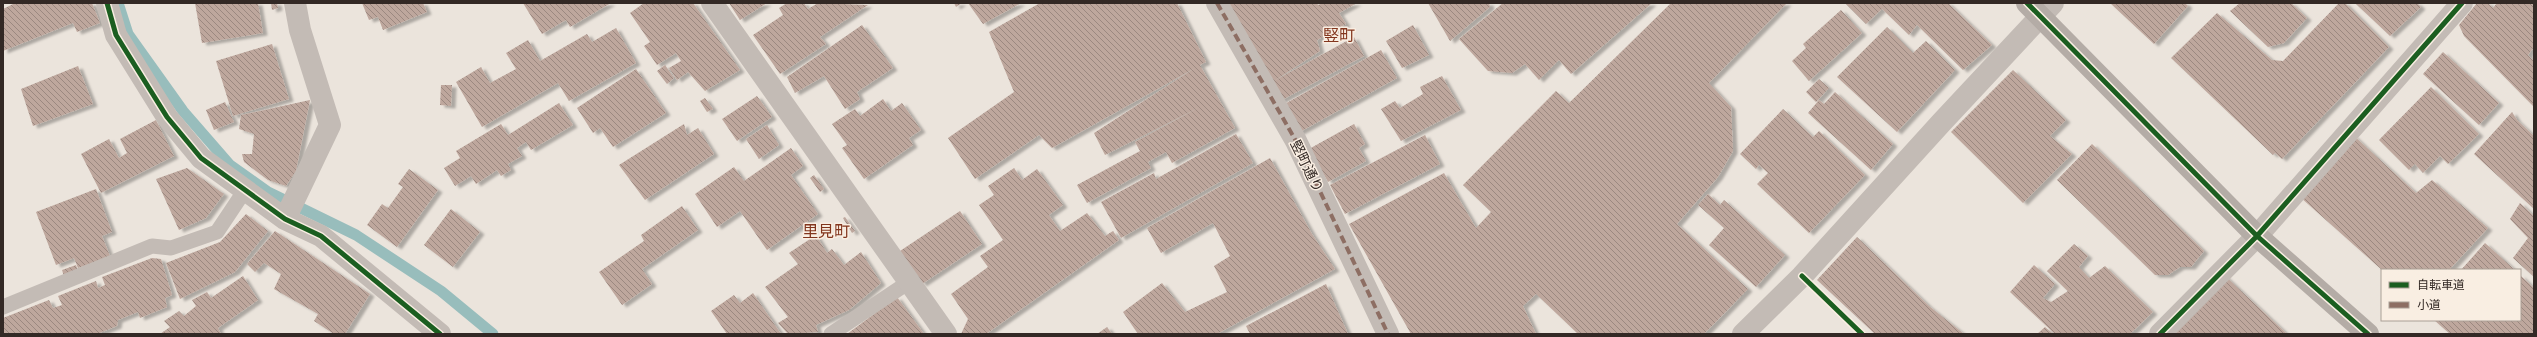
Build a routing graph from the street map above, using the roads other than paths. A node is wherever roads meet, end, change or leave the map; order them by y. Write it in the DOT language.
graph roads {
  1 [pos="107,3"];
  2 [pos="295,3"];
  3 [pos="712,3"];
  4 [pos="1217,3"];
  5 [pos="2462,3"];
  6 [pos="2040,8"];
  7 [pos="246,190"];
  8 [pos="285,219"];
  9 [pos="2257,236"];
  10 [pos="909,282"];
  11 [pos="3,307"];
  12 [pos="1383,332"];
  13 [pos="435,333"];
  14 [pos="831,334"];
  15 [pos="946,334"];
  16 [pos="1743,334"];
  17 [pos="2160,334"];
  18 [pos="2368,334"];
  1 -- 7 [label="street"];
  2 -- 8 [label="street"];
  3 -- 10 [label="street"];
  4 -- 12 [label="street, 竪町通り"];
  5 -- 9 [label="street"];
  6 -- 9 [label="street"];
  6 -- 16 [label="street"];
  7 -- 8 [label="street"];
  7 -- 11 [label="lane"];
  8 -- 13 [label="street"];
  9 -- 17 [label="street"];
  9 -- 18 [label="street"];
  10 -- 14 [label="lane"];
  10 -- 15 [label="street"];
}
